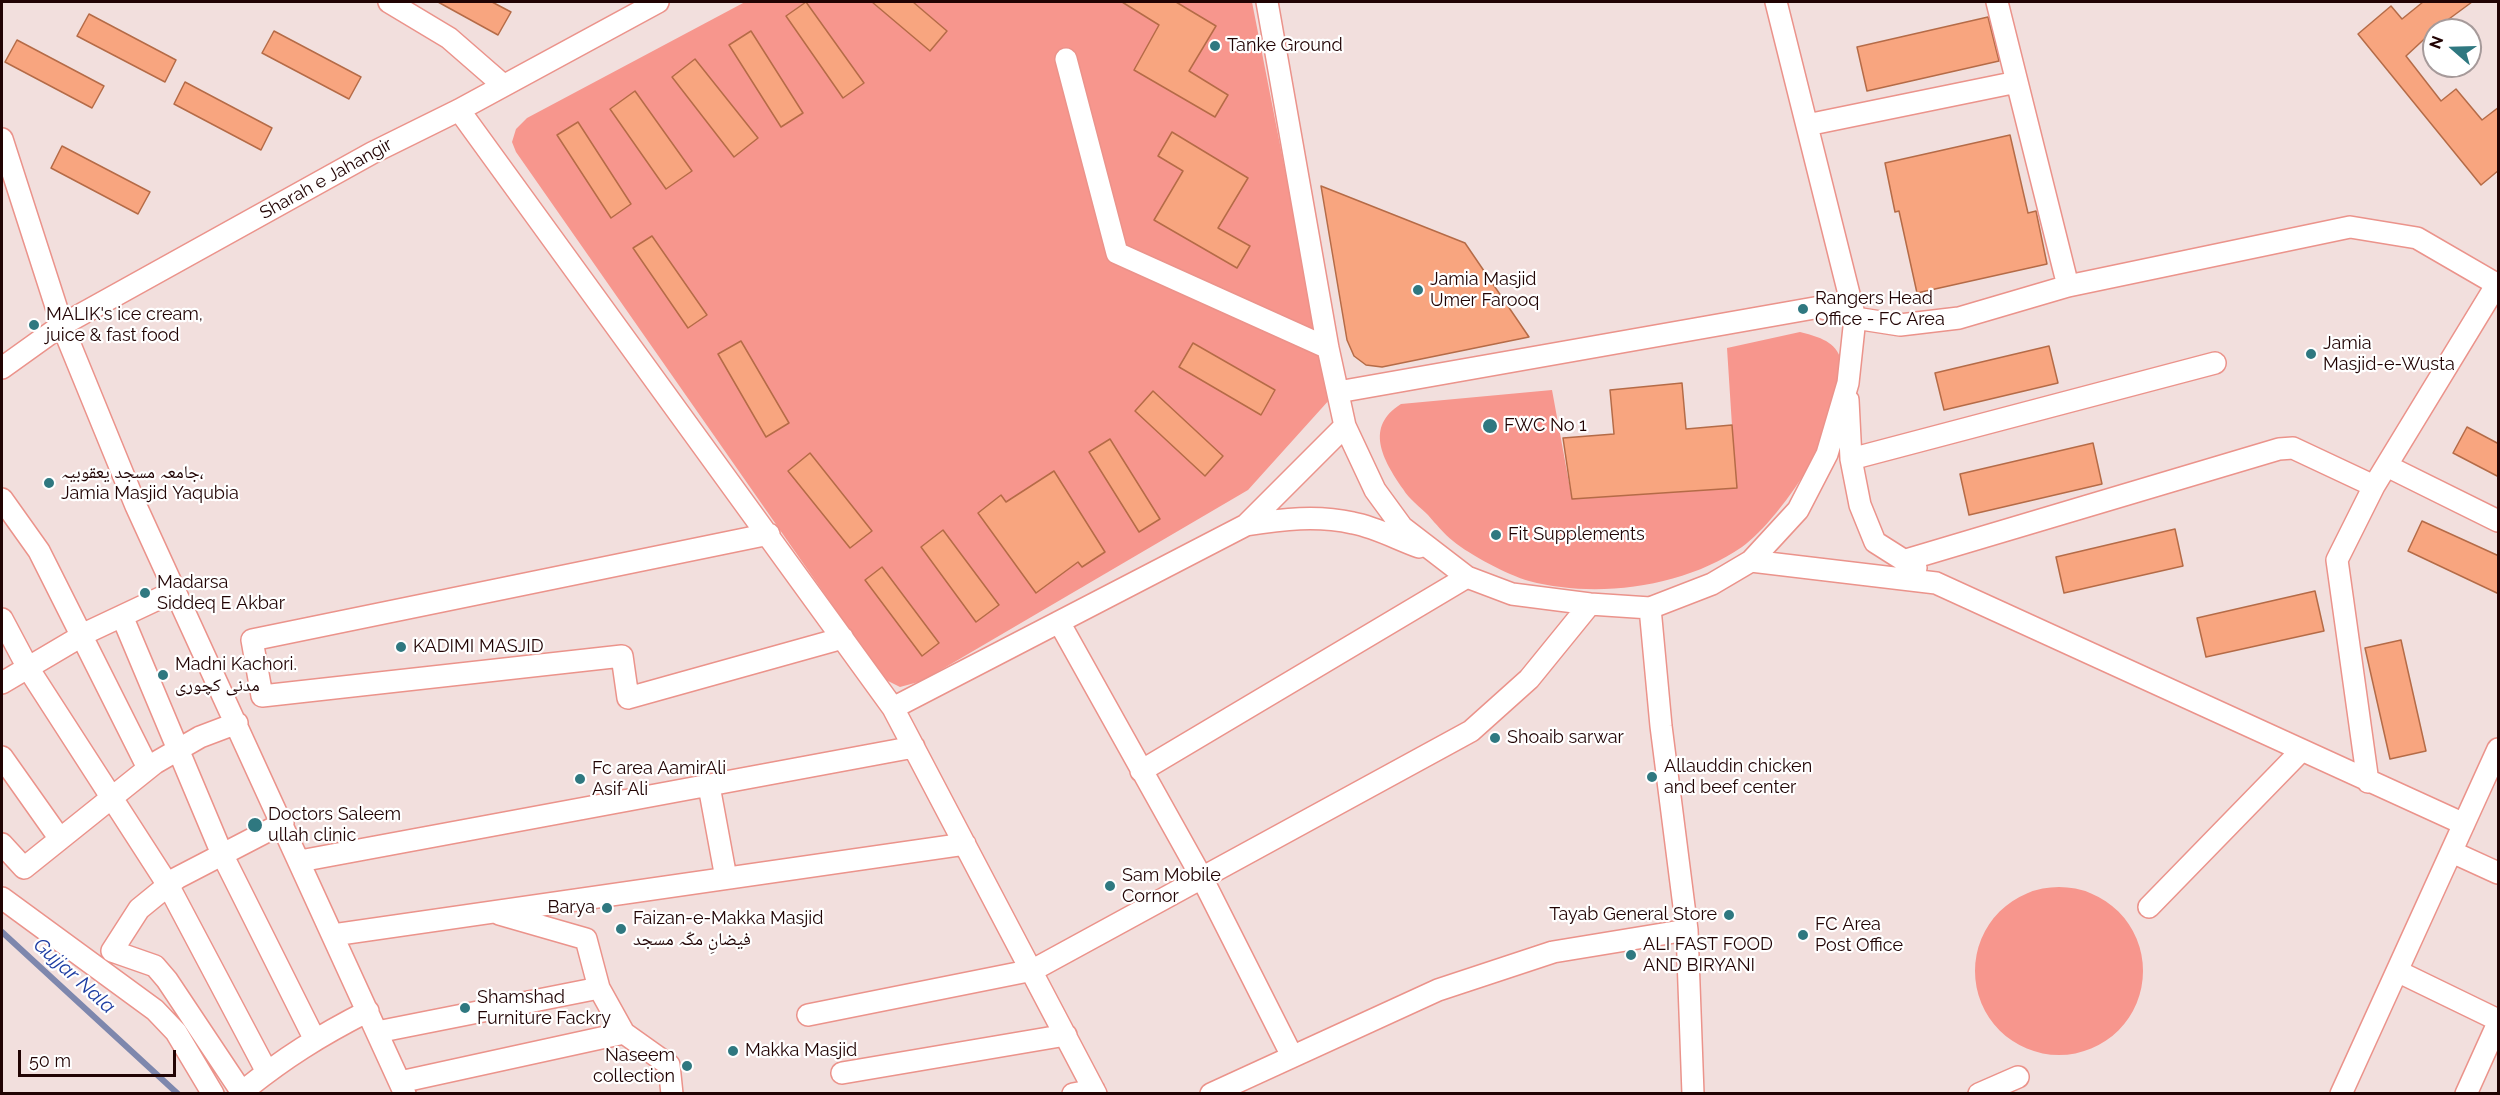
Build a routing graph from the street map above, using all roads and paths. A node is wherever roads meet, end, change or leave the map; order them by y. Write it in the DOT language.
graph roads {
  1 [pos="389,2"];
  2 [pos="658,2"];
  3 [pos="1267,2"];
  4 [pos="1776,2"];
  5 [pos="1997,2"];
  6 [pos="1066,59"];
  7 [pos="2017,82"];
  8 [pos="503,85"];
  9 [pos="459,110"];
  10 [pos="1807,125"];
  11 [pos="2,140"];
  12 [pos="2498,285"];
  13 [pos="2068,286"];
  14 [pos="1855,318"];
  15 [pos="62,325"];
  16 [pos="1328,348"];
  17 [pos="2215,363"];
  18 [pos="2,368"];
  19 [pos="1848,383"];
  20 [pos="1338,392"];
  21 [pos="1345,426"];
  22 [pos="1851,459"];
  23 [pos="2386,466"];
  24 [pos="2374,486"];
  25 [pos="2,499"];
  26 [pos="2499,521"];
  27 [pos="1246,525"];
  28 [pos="769,534"];
  29 [pos="1431,551"];
  30 [pos="1906,560"];
  31 [pos="1751,561"];
  32 [pos="1467,577"];
  33 [pos="1936,583"];
  34 [pos="176,591"];
  35 [pos="1590,604"];
  36 [pos="1650,608"];
  37 [pos="122,616"];
  38 [pos="2,619"];
  39 [pos="1059,622"];
  40 [pos="82,636"];
  41 [pos="843,638"];
  42 [pos="28,668"];
  43 [pos="2,683"];
  44 [pos="893,708"];
  45 [pos="237,723"];
  46 [pos="914,747"];
  47 [pos="176,749"];
  48 [pos="2499,749"];
  49 [pos="2301,751"];
  50 [pos="2,757"];
  51 [pos="148,768"];
  52 [pos="1141,771"];
  53 [pos="2368,782"];
  54 [pos="709,786"];
  55 [pos="113,796"];
  56 [pos="283,824"];
  57 [pos="2464,824"];
  58 [pos="60,839"];
  59 [pos="2,844"];
  60 [pos="965,844"];
  61 [pos="2452,852"];
  62 [pos="222,855"];
  63 [pos="300,861"];
  64 [pos="2499,873"];
  65 [pos="726,878"];
  66 [pos="1202,878"];
  67 [pos="168,885"];
  68 [pos="2,898"];
  69 [pos="2149,907"];
  70 [pos="493,912"];
  71 [pos="1687,930"];
  72 [pos="333,935"];
  73 [pos="1033,970"];
  74 [pos="2397,971"];
  75 [pos="599,988"];
  76 [pos="368,1011"];
  77 [pos="808,1015"];
  78 [pos="2499,1022"];
  79 [pos="377,1032"];
  80 [pos="624,1033"];
  81 [pos="1066,1035"];
  82 [pos="314,1038"];
  83 [pos="1293,1056"];
  84 [pos="267,1072"];
  85 [pos="842,1073"];
  86 [pos="2018,1077"];
  87 [pos="402,1088"];
  88 [pos="1095,1092"];
  89 [pos="243,1093"];
  90 [pos="213,1094"];
  91 [pos="672,1094"];
  92 [pos="1073,1094"];
  93 [pos="1211,1094"];
  94 [pos="1693,1094"];
  95 [pos="1979,1094"];
  96 [pos="2341,1094"];
  97 [pos="2466,1094"];
  1 -- 8 [label="street"];
  2 -- 8 [label="street, Sharah e Jahangir"];
  3 -- 16 [label="street"];
  4 -- 10 [label="street"];
  5 -- 7 [label="street"];
  6 -- 16 [label="street"];
  7 -- 10 [label="street"];
  7 -- 13 [label="street"];
  8 -- 9 [label="street, Sharah e Jahangir"];
  9 -- 15 [label="street, Sharah e Jahangir"];
  9 -- 28 [label="street"];
  10 -- 14 [label="street"];
  11 -- 15 [label="street"];
  12 -- 13 [label="street"];
  12 -- 23 [label="street"];
  13 -- 14 [label="street"];
  14 -- 19 [label="street"];
  14 -- 20 [label="street"];
  15 -- 18 [label="street, Sharah e Jahangir"];
  15 -- 34 [label="street"];
  16 -- 20 [label="street"];
  17 -- 22 [label="street"];
  19 -- 22 [label="street"];
  19 -- 31 [label="street"];
  20 -- 21 [label="street"];
  21 -- 27 [label="street"];
  21 -- 29 [label="street"];
  22 -- 30 [label="street"];
  23 -- 24 [label="street"];
  23 -- 26 [label="street"];
  24 -- 30 [label="street"];
  24 -- 53 [label="street"];
  25 -- 40 [label="street"];
  27 -- 29 [label="street"];
  27 -- 39 [label="street"];
  28 -- 41 [label="street"];
  28 -- 41 [label="street"];
  29 -- 32 [label="street"];
  30 -- 33 [label="street"];
  31 -- 33 [label="street"];
  31 -- 36 [label="street"];
  32 -- 35 [label="street"];
  32 -- 52 [label="street"];
  33 -- 49 [label="street"];
  34 -- 37 [label="street"];
  34 -- 45 [label="street"];
  35 -- 36 [label="street"];
  35 -- 66 [label="street"];
  36 -- 71 [label="street"];
  37 -- 40 [label="street"];
  37 -- 47 [label="street"];
  38 -- 42 [label="street"];
  39 -- 44 [label="street"];
  39 -- 52 [label="street"];
  40 -- 42 [label="street"];
  40 -- 51 [label="street"];
  41 -- 44 [label="street"];
  42 -- 43 [label="street"];
  42 -- 55 [label="street"];
  44 -- 46 [label="street"];
  45 -- 47 [label="street"];
  45 -- 56 [label="street"];
  46 -- 54 [label="street"];
  46 -- 60 [label="street"];
  47 -- 51 [label="street"];
  47 -- 62 [label="street"];
  48 -- 57 [label="street"];
  49 -- 53 [label="street"];
  49 -- 69 [label="street"];
  50 -- 58 [label="street"];
  51 -- 55 [label="street"];
  52 -- 66 [label="street"];
  53 -- 57 [label="street"];
  54 -- 63 [label="street"];
  54 -- 65 [label="street"];
  55 -- 58 [label="street"];
  55 -- 67 [label="street"];
  56 -- 62 [label="street"];
  56 -- 63 [label="street"];
  57 -- 61 [label="street"];
  58 -- 59 [label="street"];
  60 -- 65 [label="street"];
  60 -- 73 [label="street"];
  61 -- 64 [label="street"];
  61 -- 74 [label="street"];
  62 -- 67 [label="street"];
  62 -- 82 [label="street"];
  63 -- 72 [label="street"];
  65 -- 70 [label="street"];
  66 -- 73 [label="street"];
  66 -- 83 [label="street"];
  67 -- 84 [label="street"];
  67 -- 89 [label="street"];
  68 -- 90 [label="street"];
  70 -- 72 [label="street"];
  70 -- 75 [label="street"];
  71 -- 83 [label="street"];
  71 -- 94 [label="street"];
  72 -- 76 [label="street"];
  73 -- 77 [label="street"];
  73 -- 81 [label="street"];
  74 -- 78 [label="street"];
  74 -- 96 [label="street"];
  75 -- 79 [label="street"];
  75 -- 80 [label="street"];
  76 -- 79 [label="street"];
  76 -- 82 [label="street"];
  78 -- 97 [label="street"];
  79 -- 87 [label="street"];
  80 -- 87 [label="street"];
  80 -- 91 [label="street"];
  81 -- 85 [label="street"];
  81 -- 88 [label="street"];
  82 -- 84 [label="street"];
  83 -- 93 [label="street"];
  84 -- 89 [label="street"];
  86 -- 95 [label="street"];
  88 -- 92 [label="street"];
}
